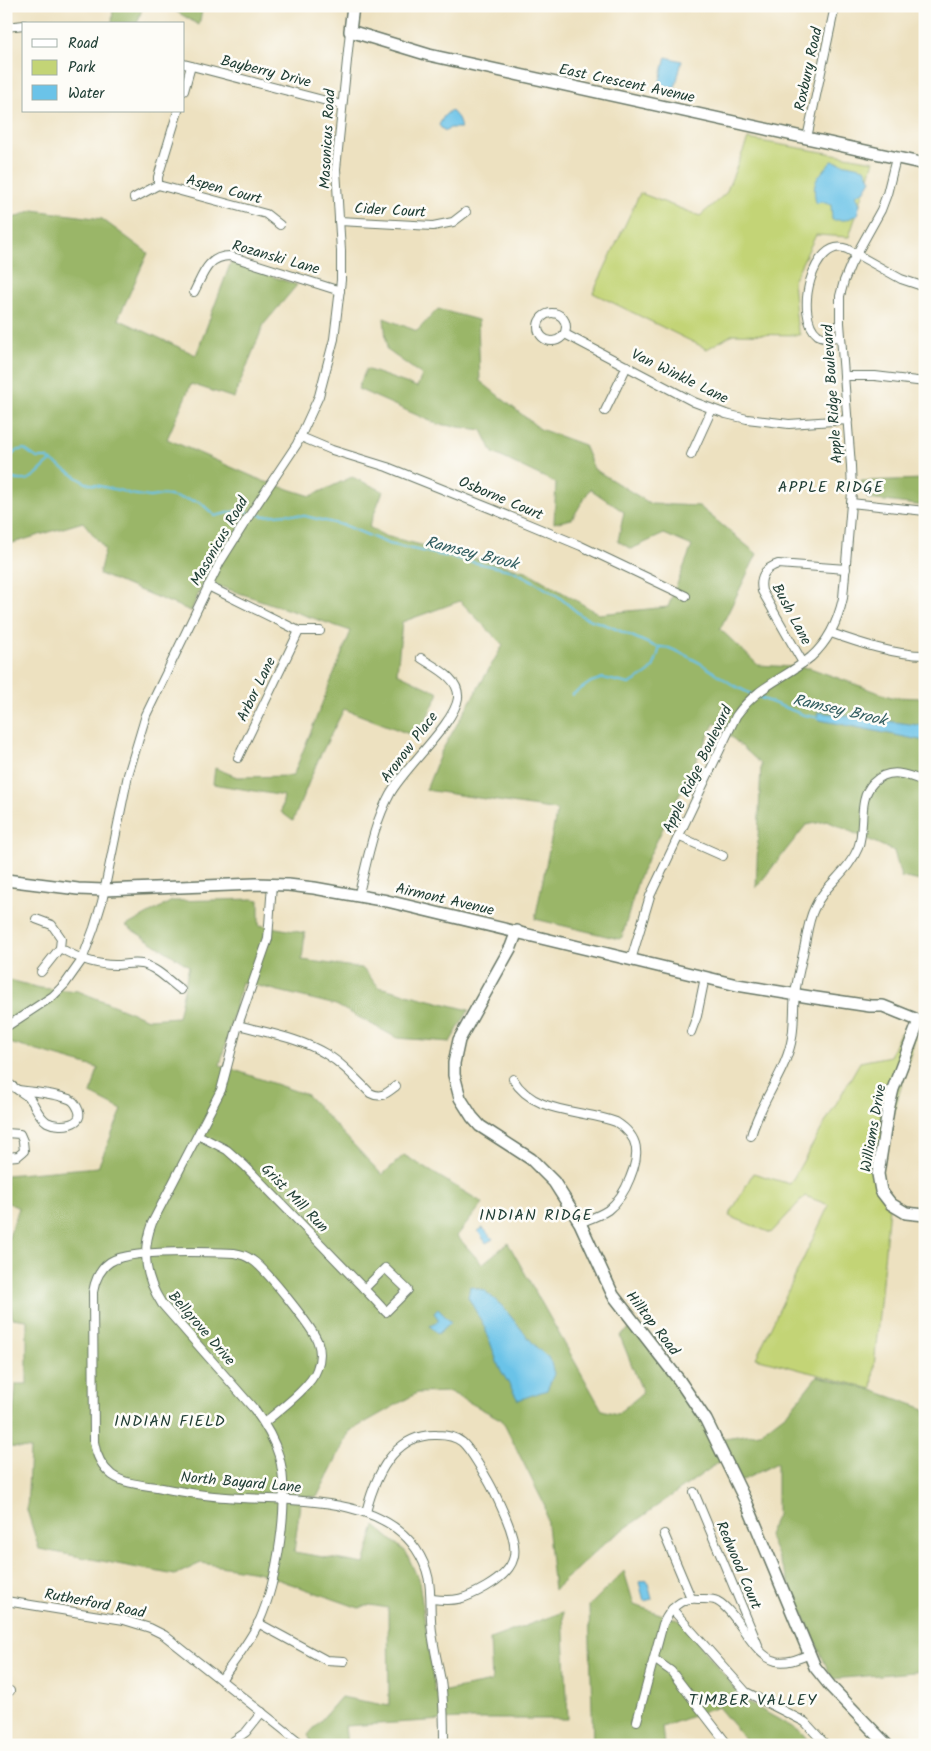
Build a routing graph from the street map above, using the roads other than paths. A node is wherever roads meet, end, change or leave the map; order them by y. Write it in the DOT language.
graph roads {
  1 [pos="353,6"];
  2 [pos="835,6"];
  3 [pos="22,25"];
  4 [pos="6,27"];
  5 [pos="350,31"];
  6 [pos="187,65"];
  7 [pos="185,82"];
  8 [pos="342,104"];
  9 [pos="178,112"];
  10 [pos="807,138"];
  11 [pos="896,158"];
  12 [pos="925,164"];
  13 [pos="158,185"];
  14 [pos="134,198"];
  15 [pos="466,212"];
  16 [pos="339,221"];
  17 [pos="280,225"];
  18 [pos="857,254"];
  19 [pos="925,287"];
  20 [pos="340,290"];
  21 [pos="194,292"];
  22 [pos="565,334"];
  23 [pos="841,337"];
  24 [pos="627,366"];
  25 [pos="844,376"];
  26 [pos="925,382"];
  27 [pos="712,409"];
  28 [pos="605,411"];
  29 [pos="848,420"];
  30 [pos="301,437"];
  31 [pos="691,455"];
  32 [pos="851,503"];
  33 [pos="925,511"];
  34 [pos="846,569"];
  35 [pos="208,586"];
  36 [pos="686,596"];
  37 [pos="299,631"];
  38 [pos="320,631"];
  39 [pos="831,633"];
  40 [pos="925,655"];
  41 [pos="421,658"];
  42 [pos="803,663"];
  43 [pos="238,758"];
  44 [pos="925,782"];
  45 [pos="678,836"];
  46 [pos="723,856"];
  47 [pos="6,880"];
  48 [pos="272,884"];
  49 [pos="104,890"];
  50 [pos="358,897"];
  51 [pos="36,919"];
  52 [pos="517,931"];
  53 [pos="60,948"];
  54 [pos="82,960"];
  55 [pos="631,960"];
  56 [pos="42,972"];
  57 [pos="705,978"];
  58 [pos="181,990"];
  59 [pos="795,995"];
  60 [pos="922,1022"];
  61 [pos="238,1025"];
  62 [pos="6,1027"];
  63 [pos="691,1032"];
  64 [pos="513,1079"];
  65 [pos="6,1082"];
  66 [pos="396,1086"];
  67 [pos="18,1090"];
  68 [pos="6,1133"];
  69 [pos="198,1135"];
  70 [pos="751,1136"];
  71 [pos="6,1157"];
  72 [pos="925,1215"];
  73 [pos="580,1223"];
  74 [pos="145,1254"];
  75 [pos="364,1289"];
  76 [pos="264,1423"];
  77 [pos="694,1492"];
  78 [pos="284,1501"];
  79 [pos="366,1512"];
  80 [pos="664,1534"];
  81 [pos="738,1597"];
  82 [pos="691,1598"];
  83 [pos="432,1599"];
  84 [pos="6,1601"];
  85 [pos="724,1606"];
  86 [pos="672,1609"];
  87 [pos="258,1624"];
  88 [pos="760,1649"];
  89 [pos="810,1654"];
  90 [pos="654,1659"];
  91 [pos="344,1661"];
  92 [pos="221,1680"];
  93 [pos="262,1712"];
  94 [pos="638,1721"];
  95 [pos="228,1745"];
  96 [pos="303,1745"];
  97 [pos="444,1745"];
  98 [pos="728,1745"];
  99 [pos="826,1745"];
  100 [pos="887,1745"];
  1 -- 5 [label="street"];
  2 -- 10 [label="street, Roxbury Road"];
  3 -- 4 [label="street"];
  5 -- 8 [label="street, Masonicus Road"];
  5 -- 10 [label="street, East Crescent Avenue"];
  6 -- 7 [label="street"];
  6 -- 8 [label="street, Bayberry Drive"];
  8 -- 16 [label="street, Masonicus Road"];
  9 -- 13 [label="street"];
  10 -- 11 [label="street, East Crescent Avenue"];
  11 -- 12 [label="street, East Crescent Avenue"];
  11 -- 18 [label="street, Apple Ridge Boulevard"];
  13 -- 14 [label="street"];
  13 -- 17 [label="street, Aspen Court"];
  15 -- 16 [label="street, Cider Court"];
  16 -- 20 [label="street, Masonicus Road"];
  18 -- 19 [label="street"];
  18 -- 23 [label="street, Apple Ridge Boulevard"];
  18 -- 23 [label="street"];
  20 -- 21 [label="street, Rozanski Lane"];
  20 -- 30 [label="street, Masonicus Road"];
  22 -- 24 [label="street, Van Winkle Lane"];
  23 -- 25 [label="street, Apple Ridge Boulevard"];
  24 -- 27 [label="street, Van Winkle Lane"];
  24 -- 28 [label="street"];
  25 -- 26 [label="street"];
  25 -- 29 [label="street, Apple Ridge Boulevard"];
  27 -- 29 [label="street, Van Winkle Lane"];
  27 -- 31 [label="street"];
  29 -- 32 [label="street, Apple Ridge Boulevard"];
  30 -- 35 [label="street, Masonicus Road"];
  30 -- 36 [label="street, Osborne Court"];
  32 -- 33 [label="street"];
  32 -- 34 [label="street, Apple Ridge Boulevard"];
  34 -- 39 [label="street, Apple Ridge Boulevard"];
  34 -- 42 [label="street, Bush Lane"];
  35 -- 37 [label="street"];
  35 -- 49 [label="street, Masonicus Road"];
  37 -- 38 [label="street"];
  37 -- 43 [label="street, Arbor Lane"];
  39 -- 40 [label="street"];
  39 -- 42 [label="street, Apple Ridge Boulevard"];
  41 -- 50 [label="street, Aronow Place"];
  42 -- 45 [label="street, Apple Ridge Boulevard"];
  44 -- 59 [label="street"];
  45 -- 46 [label="street"];
  45 -- 55 [label="street, Apple Ridge Boulevard"];
  47 -- 49 [label="street, Airmont Avenue"];
  48 -- 49 [label="street, Airmont Avenue"];
  48 -- 50 [label="street, Airmont Avenue"];
  48 -- 61 [label="street, Bellgrove Drive"];
  49 -- 54 [label="street, Masonicus Road"];
  50 -- 52 [label="street, Airmont Avenue"];
  51 -- 53 [label="street"];
  52 -- 55 [label="street, Airmont Avenue"];
  52 -- 73 [label="street, Hilltop Road"];
  53 -- 54 [label="street"];
  53 -- 56 [label="street"];
  54 -- 58 [label="street"];
  54 -- 62 [label="street, Masonicus Road"];
  55 -- 57 [label="street, Airmont Avenue"];
  57 -- 59 [label="street, Airmont Avenue"];
  57 -- 63 [label="street"];
  59 -- 60 [label="street, Airmont Avenue"];
  59 -- 70 [label="street"];
  60 -- 72 [label="street, Williams Drive"];
  61 -- 66 [label="street"];
  61 -- 69 [label="street, Bellgrove Drive"];
  64 -- 73 [label="street"];
  65 -- 67 [label="street"];
  67 -- 67 [label="street"];
  68 -- 71 [label="street"];
  69 -- 74 [label="street, Bellgrove Drive"];
  69 -- 75 [label="street, Grist Mill Run"];
  73 -- 89 [label="street, Hilltop Road"];
  74 -- 76 [label="street, Bellgrove Drive"];
  74 -- 76 [label="street, North Bayard Lane"];
  74 -- 78 [label="street, North Bayard Lane"];
  75 -- 75 [label="street, Grist Mill Run"];
  76 -- 78 [label="street, Bellgrove Drive"];
  77 -- 81 [label="street, Redwood Court"];
  78 -- 79 [label="street, North Bayard Lane"];
  78 -- 87 [label="street, Bellgrove Drive"];
  79 -- 83 [label="street, North Bayard Lane"];
  79 -- 83 [label="street"];
  80 -- 82 [label="street"];
  81 -- 85 [label="street"];
  81 -- 88 [label="street, Redwood Court"];
  82 -- 85 [label="street"];
  82 -- 86 [label="street"];
  83 -- 97 [label="street, North Bayard Lane"];
  84 -- 92 [label="street, Rutherford Road"];
  85 -- 88 [label="street"];
  86 -- 90 [label="street"];
  86 -- 99 [label="street"];
  87 -- 91 [label="street"];
  87 -- 92 [label="street, Bellgrove Drive"];
  88 -- 89 [label="street"];
  89 -- 100 [label="street, Hilltop Road"];
  90 -- 94 [label="street"];
  90 -- 98 [label="street"];
  92 -- 93 [label="street"];
  93 -- 95 [label="street"];
  93 -- 96 [label="street"];
}
